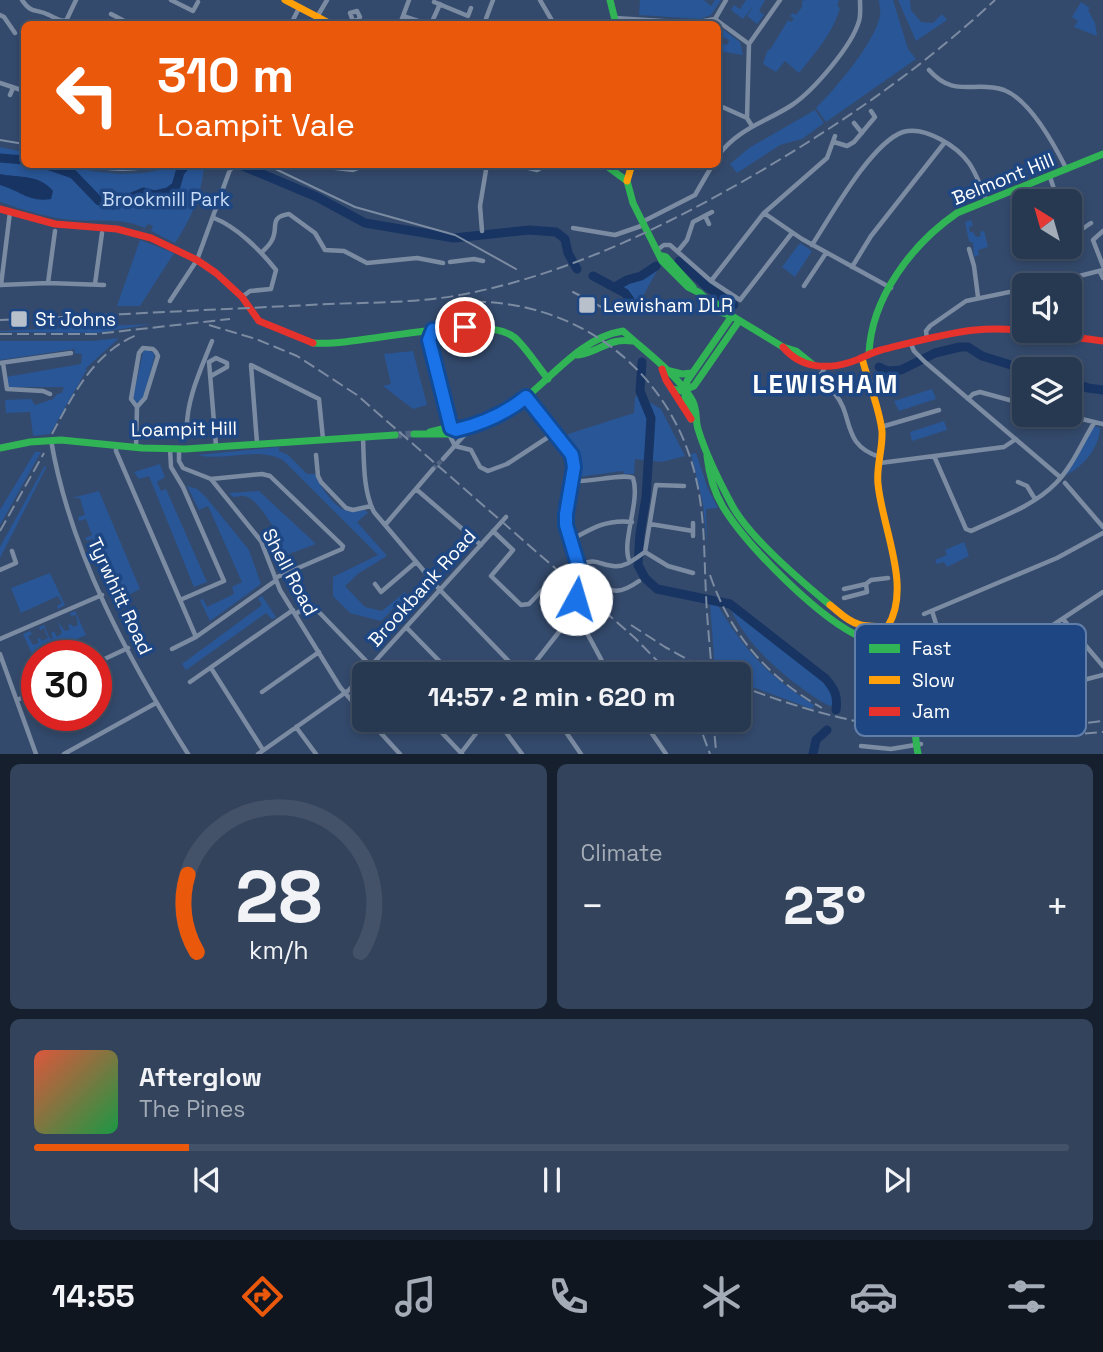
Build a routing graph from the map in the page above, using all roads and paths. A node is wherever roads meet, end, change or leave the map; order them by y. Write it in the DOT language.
graph roads {
  1 [pos="22,0"];
  2 [pos="76,0"];
  3 [pos="171,0"];
  4 [pos="285,0"];
  5 [pos="327,0"];
  6 [pos="409,0"];
  7 [pos="493,0"];
  8 [pos="540,0"];
  9 [pos="726,0"];
  10 [pos="780,0"];
  11 [pos="860,0"];
  12 [pos="612,1"];
  13 [pos="198,2"];
  14 [pos="299,8"];
  15 [pos="471,8"];
  16 [pos="111,14"];
  17 [pos="0,15"];
  18 [pos="403,16"];
  19 [pos="317,18"];
  20 [pos="716,18"];
  21 [pos="53,21"];
  22 [pos="68,21"];
  23 [pos="124,21"];
  24 [pos="292,21"];
  25 [pos="324,21"];
  26 [pos="401,21"];
  27 [pos="418,21"];
  28 [pos="432,21"];
  29 [pos="485,21"];
  30 [pos="552,21"];
  31 [pos="616,21"];
  32 [pos="702,21"];
  33 [pos="720,21"];
  34 [pos="721,22"];
  35 [pos="15,33"];
  36 [pos="749,44"];
  37 [pos="929,70"];
  38 [pos="0,83"];
  39 [pos="15,88"];
  40 [pos="21,90"];
  41 [pos="10,95"];
  42 [pos="721,106"];
  43 [pos="871,111"];
  44 [pos="747,118"];
  45 [pos="854,122"];
  46 [pos="751,126"];
  47 [pos="862,133"];
  48 [pos="945,142"];
  49 [pos="721,152"];
  50 [pos="1103,155"];
  51 [pos="231,168"];
  52 [pos="336,168"];
  53 [pos="358,168"];
  54 [pos="486,168"];
  55 [pos="609,168"];
  56 [pos="631,168"];
  57 [pos="710,168"];
  58 [pos="1067,170"];
  59 [pos="1049,177"];
  60 [pos="627,181"];
  61 [pos="1054,189"];
  62 [pos="987,202"];
  63 [pos="0,209"];
  64 [pos="10,212"];
  65 [pos="712,212"];
  66 [pos="764,213"];
  67 [pos="705,216"];
  68 [pos="214,218"];
  69 [pos="313,223"];
  70 [pos="1091,223"];
  71 [pos="643,224"];
  72 [pos="709,224"];
  73 [pos="309,228"];
  74 [pos="573,228"];
  75 [pos="1082,229"];
  76 [pos="55,231"];
  77 [pos="482,231"];
  78 [pos="1103,231"];
  79 [pos="102,233"];
  80 [pos="792,233"];
  81 [pos="813,245"];
  82 [pos="969,250"];
  83 [pos="678,251"];
  84 [pos="261,253"];
  85 [pos="659,253"];
  86 [pos="826,253"];
  87 [pos="198,260"];
  88 [pos="483,261"];
  89 [pos="443,262"];
  90 [pos="450,262"];
  91 [pos="852,267"];
  92 [pos="1102,269"];
  93 [pos="1082,277"];
  94 [pos="1103,278"];
  95 [pos="711,281"];
  96 [pos="48,283"];
  97 [pos="95,284"];
  98 [pos="1,285"];
  99 [pos="104,285"];
  100 [pos="804,286"];
  101 [pos="891,288"];
  102 [pos="1012,291"];
  103 [pos="242,297"];
  104 [pos="978,297"];
  105 [pos="170,301"];
  106 [pos="735,318"];
  107 [pos="1012,330"];
  108 [pos="430,334"];
  109 [pos="1082,337"];
  110 [pos="927,340"];
  111 [pos="212,341"];
  112 [pos="1103,341"];
  113 [pos="911,344"];
  114 [pos="71,353"];
  115 [pos="865,356"];
  116 [pos="207,361"];
  117 [pos="2,363"];
  118 [pos="825,366"];
  119 [pos="662,367"];
  120 [pos="692,373"];
  121 [pos="211,376"];
  122 [pos="548,379"];
  123 [pos="672,389"];
  124 [pos="685,390"];
  125 [pos="50,394"];
  126 [pos="526,397"];
  127 [pos="968,399"];
  128 [pos="1012,401"];
  129 [pos="137,407"];
  130 [pos="939,410"];
  131 [pos="691,419"];
  132 [pos="1082,420"];
  133 [pos="1094,423"];
  134 [pos="1103,424"];
  135 [pos="697,426"];
  136 [pos="881,427"];
  137 [pos="468,431"];
  138 [pos="452,432"];
  139 [pos="556,432"];
  140 [pos="187,433"];
  141 [pos="414,434"];
  142 [pos="395,435"];
  143 [pos="363,436"];
  144 [pos="323,439"];
  145 [pos="1016,439"];
  146 [pos="49,441"];
  147 [pos="257,443"];
  148 [pos="116,446"];
  149 [pos="216,446"];
  150 [pos="455,446"];
  151 [pos="136,447"];
  152 [pos="0,448"];
  153 [pos="174,449"];
  154 [pos="707,453"];
  155 [pos="316,455"];
  156 [pos="934,456"];
  157 [pos="443,459"];
  158 [pos="879,460"];
  159 [pos="433,470"];
  160 [pos="1060,477"];
  161 [pos="211,480"];
  162 [pos="571,481"];
  163 [pos="1018,482"];
  164 [pos="1065,483"];
  165 [pos="684,486"];
  166 [pos="416,489"];
  167 [pos="1035,499"];
  168 [pos="371,506"];
  169 [pos="506,517"];
  170 [pos="632,522"];
  171 [pos="693,523"];
  172 [pos="650,524"];
  173 [pos="385,525"];
  174 [pos="1103,527"];
  175 [pos="493,531"];
  176 [pos="1103,533"];
  177 [pos="571,540"];
  178 [pos="481,545"];
  179 [pos="12,551"];
  180 [pos="642,554"];
  181 [pos="416,562"];
  182 [pos="629,562"];
  183 [pos="579,564"];
  184 [pos="0,570"];
  185 [pos="693,573"];
  186 [pos="582,578"];
  187 [pos="888,578"];
  188 [pos="275,580"];
  189 [pos="639,581"];
  190 [pos="375,584"];
  191 [pos="866,584"];
  192 [pos="440,590"];
  193 [pos="1103,592"];
  194 [pos="102,594"];
  195 [pos="180,600"];
  196 [pos="575,604"];
  197 [pos="932,611"];
  198 [pos="294,612"];
  199 [pos="924,614"];
  200 [pos="570,618"];
  201 [pos="1063,619"];
  202 [pos="857,624"];
  203 [pos="890,624"];
  204 [pos="936,624"];
  205 [pos="1055,624"];
  206 [pos="1067,624"];
  207 [pos="406,627"];
  208 [pos="855,634"];
  209 [pos="196,637"];
  210 [pos="0,639"];
  211 [pos="1086,646"];
  212 [pos="128,648"];
  213 [pos="172,649"];
  214 [pos="319,652"];
  215 [pos="0,654"];
  216 [pos="112,656"];
  217 [pos="370,662"];
  218 [pos="374,662"];
  219 [pos="440,662"];
  220 [pos="512,662"];
  221 [pos="534,662"];
  222 [pos="602,662"];
  223 [pos="1103,666"];
  224 [pos="211,668"];
  225 [pos="1103,675"];
  226 [pos="1086,679"];
  227 [pos="190,682"];
  228 [pos="352,685"];
  229 [pos="262,692"];
  230 [pos="345,693"];
  231 [pos="21,698"];
  232 [pos="17,700"];
  233 [pos="352,701"];
  234 [pos="156,703"];
  235 [pos="296,727"];
  236 [pos="380,732"];
  237 [pos="441,732"];
  238 [pos="477,732"];
  239 [pos="506,732"];
  240 [pos="566,732"];
  241 [pos="651,732"];
  242 [pos="861,746"];
  243 [pos="918,748"];
  244 [pos="263,750"];
  245 [pos="461,753"];
  246 [pos="36,754"];
  247 [pos="64,754"];
  248 [pos="188,754"];
  249 [pos="258,754"];
  250 [pos="316,754"];
  251 [pos="400,754"];
  252 [pos="522,754"];
  253 [pos="581,754"];
  254 [pos="666,754"];
  255 [pos="924,754"];
  1 -- 21 [label="street"];
  2 -- 22 [label="street"];
  3 -- 13 [label="street"];
  4 -- 14 [label="main road"];
  5 -- 19 [label="street"];
  6 -- 18 [label="street"];
  7 -- 29 [label="street"];
  8 -- 30 [label="street"];
  9 -- 20 [label="street"];
  10 -- 36 [label="street"];
  11 -- 46 [label="street"];
  12 -- 31 [label="main road"];
  14 -- 19 [label="main road"];
  14 -- 24 [label="street"];
  15 -- 28 [label="street"];
  16 -- 23 [label="street"];
  17 -- 35 [label="street"];
  18 -- 26 [label="street"];
  18 -- 27 [label="street"];
  19 -- 25 [label="main road"];
  20 -- 32 [label="street"];
  20 -- 33 [label="street"];
  34 -- 36 [label="street"];
  36 -- 44 [label="street"];
  37 -- 58 [label="street"];
  38 -- 39 [label="street"];
  39 -- 40 [label="street"];
  39 -- 41 [label="street"];
  42 -- 44 [label="street"];
  43 -- 47 [label="street"];
  44 -- 46 [label="street"];
  45 -- 47 [label="street"];
  46 -- 49 [label="street"];
  47 -- 66 [label="street"];
  48 -- 62 [label="street"];
  48 -- 81 [label="street"];
  48 -- 91 [label="street"];
  50 -- 58 [label="main road, Belmont Hill"];
  51 -- 68 [label="street"];
  52 -- 53 [label="street"];
  54 -- 77 [label="street"];
  55 -- 60 [label="main road"];
  56 -- 60 [label="main road"];
  57 -- 71 [label="street"];
  58 -- 59 [label="main road, Belmont Hill"];
  59 -- 61 [label="street"];
  59 -- 62 [label="main road, Belmont Hill"];
  60 -- 71 [label="main road"];
  62 -- 101 [label="main road, Belmont Hill"];
  63 -- 64 [label="main road"];
  64 -- 87 [label="main road"];
  64 -- 98 [label="street"];
  65 -- 67 [label="street"];
  66 -- 80 [label="street"];
  66 -- 95 [label="street"];
  67 -- 72 [label="street"];
  67 -- 83 [label="street"];
  68 -- 84 [label="street"];
  68 -- 87 [label="street"];
  69 -- 73 [label="street"];
  70 -- 75 [label="street"];
  71 -- 74 [label="street"];
  71 -- 85 [label="main road"];
  73 -- 84 [label="street"];
  73 -- 89 [label="street"];
  76 -- 96 [label="street"];
  78 -- 92 [label="street"];
  79 -- 97 [label="street"];
  80 -- 81 [label="street"];
  80 -- 95 [label="street"];
  81 -- 86 [label="street"];
  82 -- 104 [label="street"];
  83 -- 85 [label="street"];
  83 -- 95 [label="street"];
  84 -- 103 [label="street"];
  85 -- 106 [label="main road"];
  86 -- 91 [label="street"];
  86 -- 100 [label="street"];
  87 -- 103 [label="main road"];
  87 -- 105 [label="street"];
  88 -- 90 [label="street"];
  91 -- 101 [label="street"];
  92 -- 93 [label="street"];
  92 -- 94 [label="street"];
  96 -- 97 [label="street"];
  96 -- 98 [label="street"];
  97 -- 99 [label="street"];
  101 -- 115 [label="main road, Belmont Hill"];
  102 -- 104 [label="street"];
  103 -- 108 [label="main road"];
  104 -- 110 [label="street"];
  106 -- 118 [label="main road"];
  106 -- 120 [label="main road"];
  106 -- 124 [label="main road"];
  107 -- 110 [label="main road"];
  108 -- 122 [label="main road"];
  108 -- 138 [label="main road"];
  109 -- 112 [label="main road"];
  110 -- 113 [label="main road"];
  111 -- 116 [label="street"];
  113 -- 115 [label="main road"];
  113 -- 127 [label="street"];
  114 -- 117 [label="street"];
  115 -- 118 [label="main road"];
  115 -- 136 [label="main road"];
  116 -- 121 [label="street"];
  116 -- 121 [label="street"];
  116 -- 140 [label="street"];
  117 -- 125 [label="street"];
  118 -- 158 [label="street"];
  119 -- 120 [label="main road"];
  119 -- 122 [label="main road"];
  119 -- 123 [label="main road"];
  119 -- 124 [label="main road"];
  120 -- 124 [label="main road"];
  121 -- 149 [label="street"];
  122 -- 126 [label="main road"];
  123 -- 124 [label="main road"];
  123 -- 131 [label="main road"];
  124 -- 131 [label="main road"];
  124 -- 135 [label="main road"];
  126 -- 138 [label="main road"];
  126 -- 139 [label="street"];
  127 -- 128 [label="street"];
  127 -- 145 [label="street"];
  129 -- 129 [label="street"];
  129 -- 151 [label="street"];
  130 -- 136 [label="street"];
  131 -- 135 [label="main road"];
  132 -- 133 [label="street"];
  133 -- 134 [label="street"];
  133 -- 160 [label="street"];
  135 -- 154 [label="main road"];
  136 -- 158 [label="main road"];
  137 -- 150 [label="street"];
  138 -- 141 [label="main road"];
  138 -- 150 [label="street"];
  139 -- 150 [label="street"];
  139 -- 162 [label="street"];
  142 -- 143 [label="main road, Loampit Hill"];
  143 -- 144 [label="main road, Loampit Hill"];
  143 -- 168 [label="street"];
  144 -- 147 [label="main road, Loampit Hill"];
  144 -- 147 [label="street"];
  145 -- 156 [label="street"];
  145 -- 160 [label="street"];
  146 -- 148 [label="main road, Loampit Hill"];
  146 -- 152 [label="main road, Loampit Hill"];
  146 -- 194 [label="street, Tyrwhitt Road"];
  147 -- 149 [label="main road, Loampit Hill"];
  148 -- 151 [label="main road, Loampit Hill"];
  148 -- 195 [label="street"];
  149 -- 153 [label="main road, Loampit Hill"];
  150 -- 157 [label="street"];
  151 -- 153 [label="main road, Loampit Hill"];
  153 -- 161 [label="street"];
  153 -- 195 [label="street"];
  154 -- 202 [label="main road"];
  154 -- 208 [label="main road"];
  155 -- 168 [label="street"];
  156 -- 158 [label="street"];
  156 -- 167 [label="street"];
  158 -- 203 [label="main road"];
  159 -- 166 [label="street"];
  160 -- 167 [label="street"];
  161 -- 188 [label="street, Shell Road"];
  161 -- 188 [label="street"];
  162 -- 170 [label="street"];
  162 -- 177 [label="street"];
  163 -- 167 [label="street"];
  164 -- 174 [label="street"];
  165 -- 172 [label="street"];
  166 -- 173 [label="street"];
  166 -- 178 [label="street"];
  168 -- 173 [label="street"];
  169 -- 175 [label="street, Brookbank Road"];
  170 -- 177 [label="street"];
  170 -- 182 [label="street"];
  171 -- 172 [label="street"];
  172 -- 180 [label="street"];
  173 -- 181 [label="street"];
  175 -- 178 [label="street, Brookbank Road"];
  175 -- 196 [label="street"];
  176 -- 197 [label="street"];
  177 -- 183 [label="street"];
  178 -- 192 [label="street, Brookbank Road"];
  179 -- 184 [label="street"];
  180 -- 182 [label="street"];
  180 -- 185 [label="street"];
  181 -- 190 [label="street"];
  181 -- 192 [label="street"];
  182 -- 183 [label="street"];
  183 -- 186 [label="street"];
  186 -- 189 [label="street"];
  186 -- 196 [label="street"];
  187 -- 191 [label="street"];
  188 -- 198 [label="street, Shell Road"];
  188 -- 209 [label="street"];
  191 -- 191 [label="street"];
  192 -- 207 [label="street, Brookbank Road"];
  192 -- 220 [label="street"];
  193 -- 201 [label="street"];
  194 -- 210 [label="street"];
  194 -- 212 [label="street, Tyrwhitt Road"];
  195 -- 209 [label="street"];
  196 -- 200 [label="street"];
  197 -- 199 [label="street"];
  197 -- 204 [label="street"];
  198 -- 214 [label="street, Shell Road"];
  198 -- 217 [label="street"];
  198 -- 224 [label="street"];
  200 -- 221 [label="street"];
  200 -- 222 [label="street"];
  201 -- 205 [label="street"];
  201 -- 206 [label="street"];
  207 -- 218 [label="street, Brookbank Road"];
  207 -- 219 [label="street"];
  209 -- 213 [label="street"];
  211 -- 223 [label="street"];
  212 -- 216 [label="street"];
  212 -- 234 [label="street, Tyrwhitt Road"];
  214 -- 229 [label="street"];
  214 -- 230 [label="street, Shell Road"];
  215 -- 232 [label="street"];
  224 -- 227 [label="street"];
  224 -- 244 [label="street"];
  225 -- 226 [label="street"];
  228 -- 230 [label="street, Brookbank Road"];
  230 -- 233 [label="street, Shell Road"];
  230 -- 235 [label="street, Brookbank Road"];
  231 -- 232 [label="street"];
  232 -- 246 [label="street"];
  234 -- 247 [label="street"];
  234 -- 248 [label="street, Tyrwhitt Road"];
  235 -- 244 [label="street, Brookbank Road"];
  235 -- 250 [label="street"];
  236 -- 251 [label="street"];
  237 -- 245 [label="street"];
  238 -- 245 [label="street"];
  239 -- 252 [label="street"];
  240 -- 253 [label="street"];
  241 -- 254 [label="street"];
  242 -- 243 [label="street"];
  243 -- 255 [label="main road"];
  244 -- 249 [label="street, Brookbank Road"];
}
